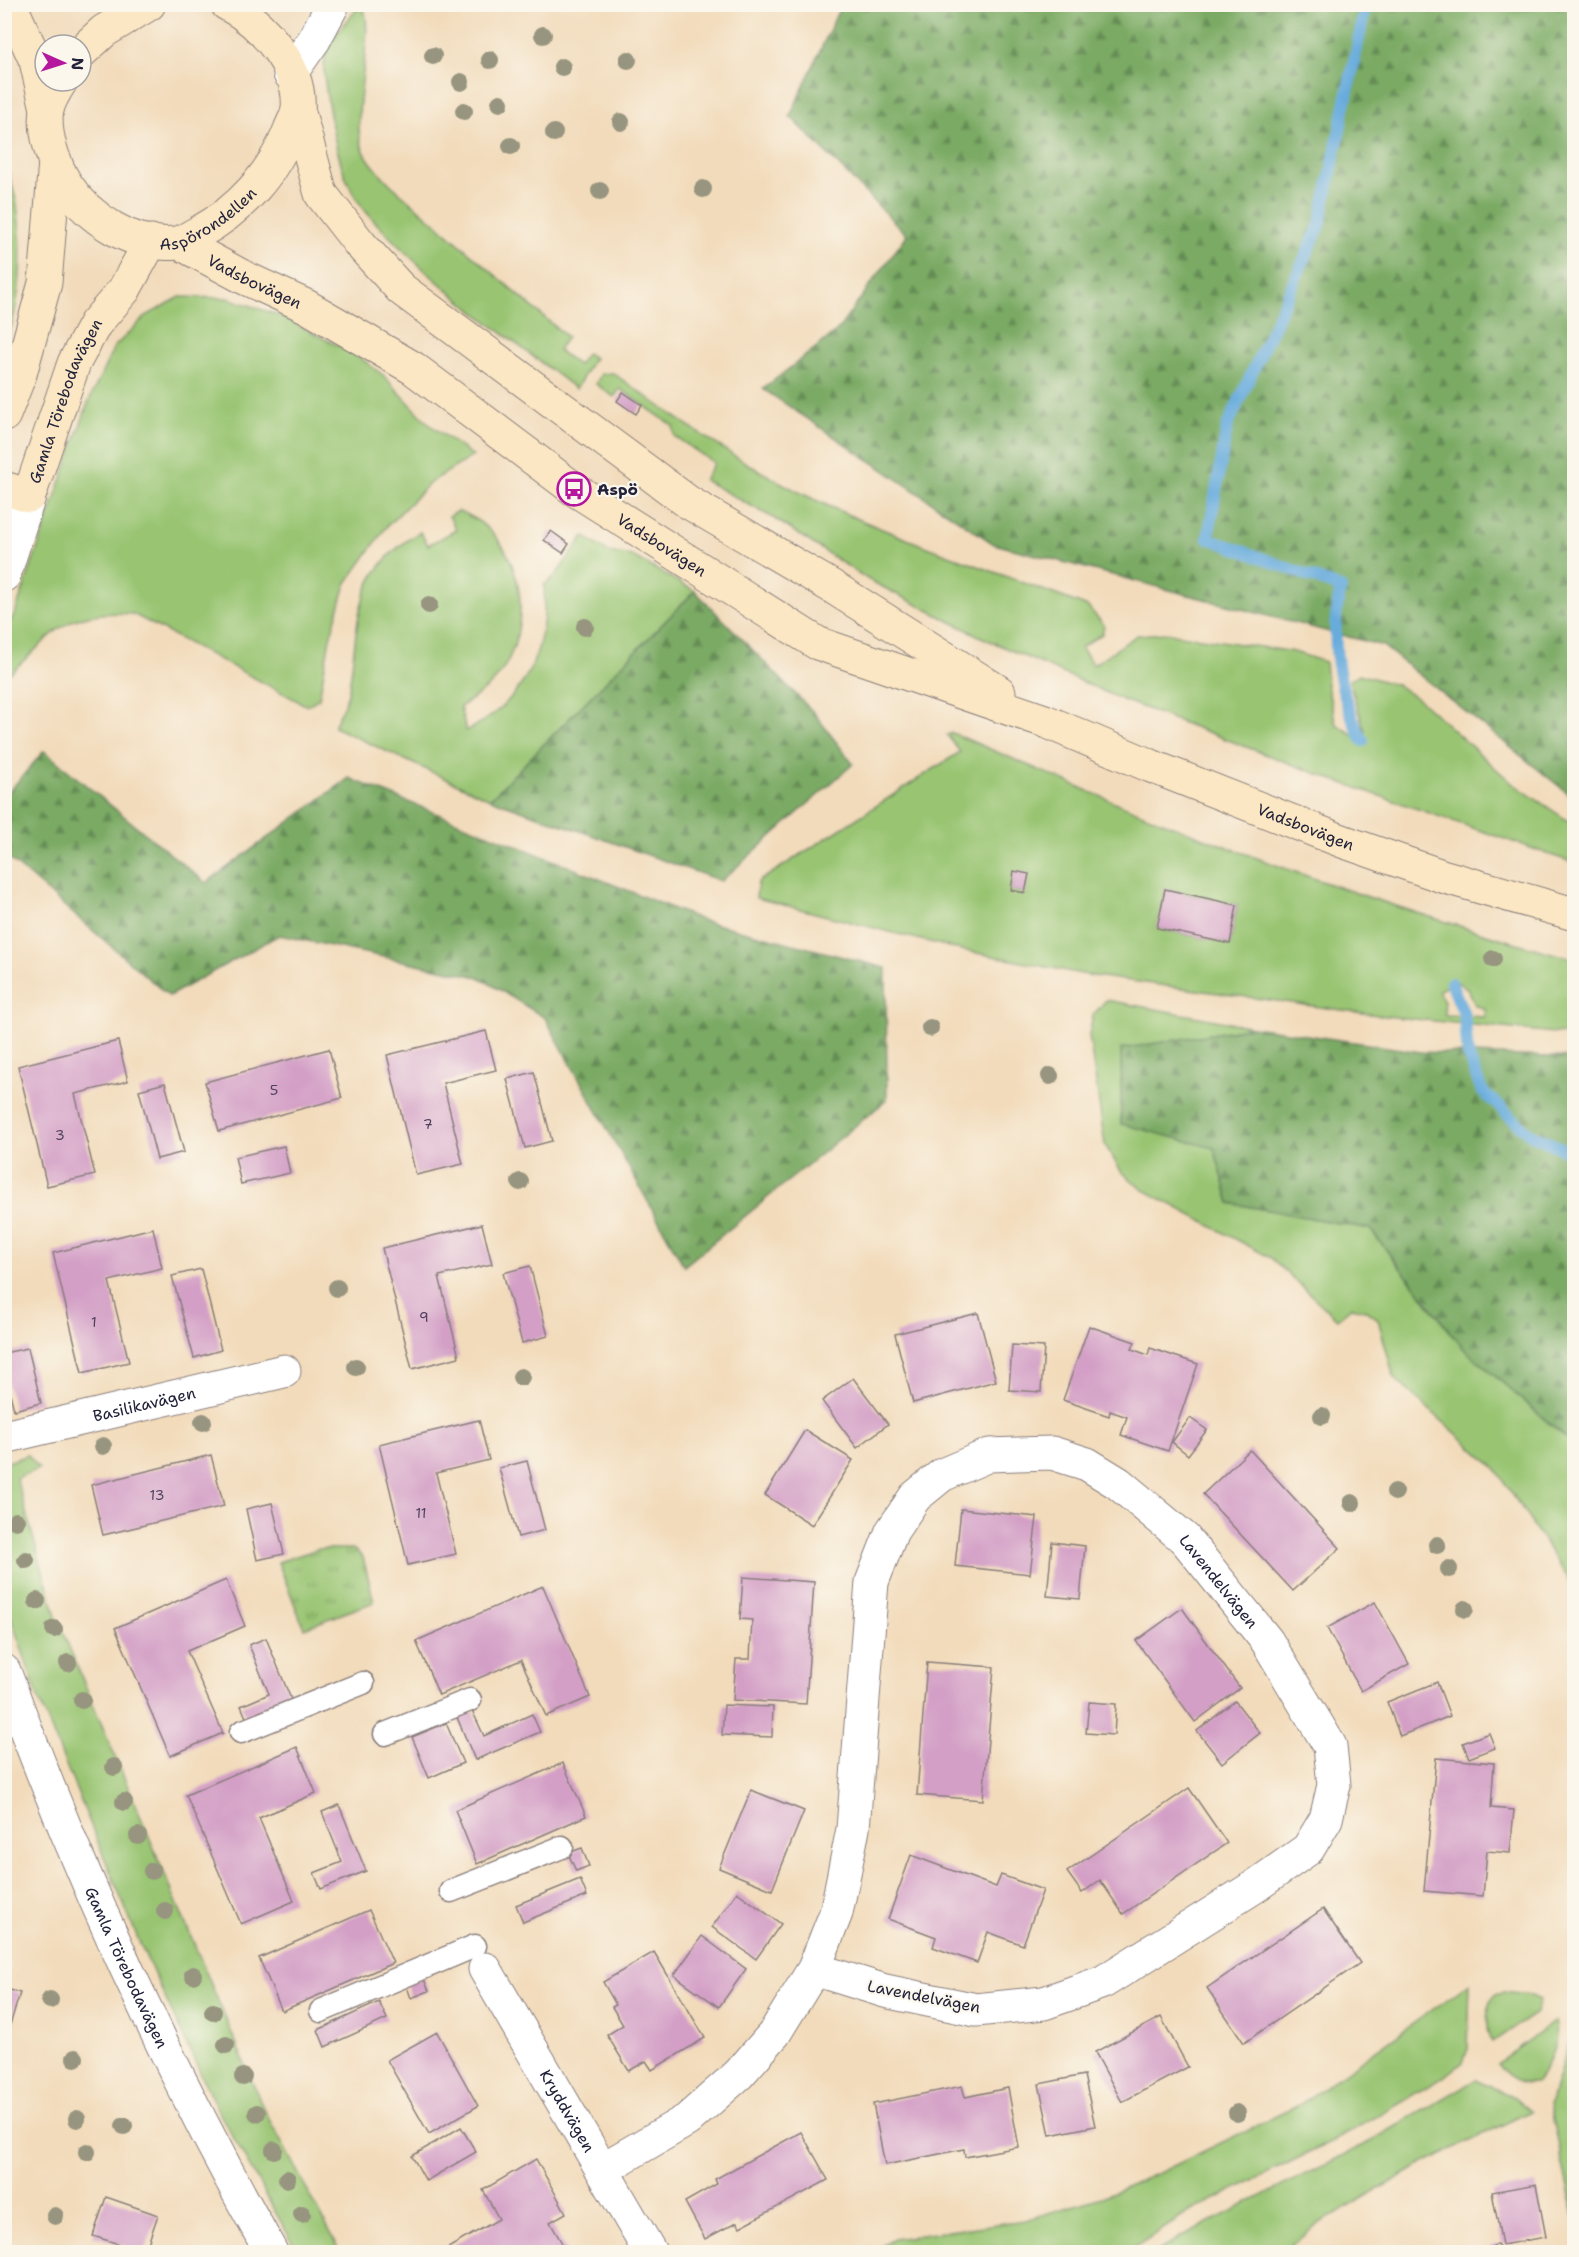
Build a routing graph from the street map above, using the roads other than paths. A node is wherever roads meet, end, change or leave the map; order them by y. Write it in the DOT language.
graph roads {
  1 [pos="10,4"];
  2 [pos="149,4"];
  3 [pos="333,4"];
  4 [pos="230,5"];
  5 [pos="93,42"];
  6 [pos="290,74"];
  7 [pos="54,95"];
  8 [pos="298,109"];
  9 [pos="55,161"];
  10 [pos="166,242"];
  11 [pos="4,415"];
  12 [pos="17,492"];
  13 [pos="4,576"];
  14 [pos="1045,721"];
  15 [pos="1575,914"];
  16 [pos="284,1371"];
  17 [pos="4,1437"];
  18 [pos="4,1671"];
  19 [pos="363,1683"];
  20 [pos="470,1700"];
  21 [pos="241,1732"];
  22 [pos="385,1734"];
  23 [pos="562,1847"];
  24 [pos="451,1891"];
  25 [pos="480,1958"];
  26 [pos="814,1969"];
  27 [pos="321,2011"];
  28 [pos="603,2169"];
  29 [pos="271,2253"];
  30 [pos="650,2253"];
  1 -- 7 [label="main road"];
  2 -- 5 [label="main road"];
  3 -- 6 [label="street"];
  4 -- 6 [label="main road"];
  6 -- 8 [label="main road"];
  7 -- 9 [label="main road, Aspörondellen"];
  8 -- 10 [label="main road, Aspörondellen"];
  8 -- 14 [label="main road, Vadsbovägen"];
  9 -- 10 [label="main road, Aspörondellen"];
  9 -- 11 [label="main road"];
  10 -- 12 [label="main road, Gamla Törebodavägen"];
  10 -- 14 [label="main road, Vadsbovägen"];
  12 -- 13 [label="street, Gamla Törebodavägen"];
  14 -- 15 [label="main road, Vadsbovägen"];
  16 -- 17 [label="street, Basilikavägen"];
  18 -- 29 [label="street, Gamla Törebodavägen"];
  19 -- 21 [label="lane"];
  20 -- 22 [label="lane"];
  23 -- 24 [label="lane"];
  25 -- 27 [label="lane"];
  25 -- 28 [label="street, Kryddvägen"];
  26 -- 26 [label="street, Lavendelvägen"];
  26 -- 28 [label="street, Lavendelvägen"];
  28 -- 30 [label="street, Kryddvägen"];
}
